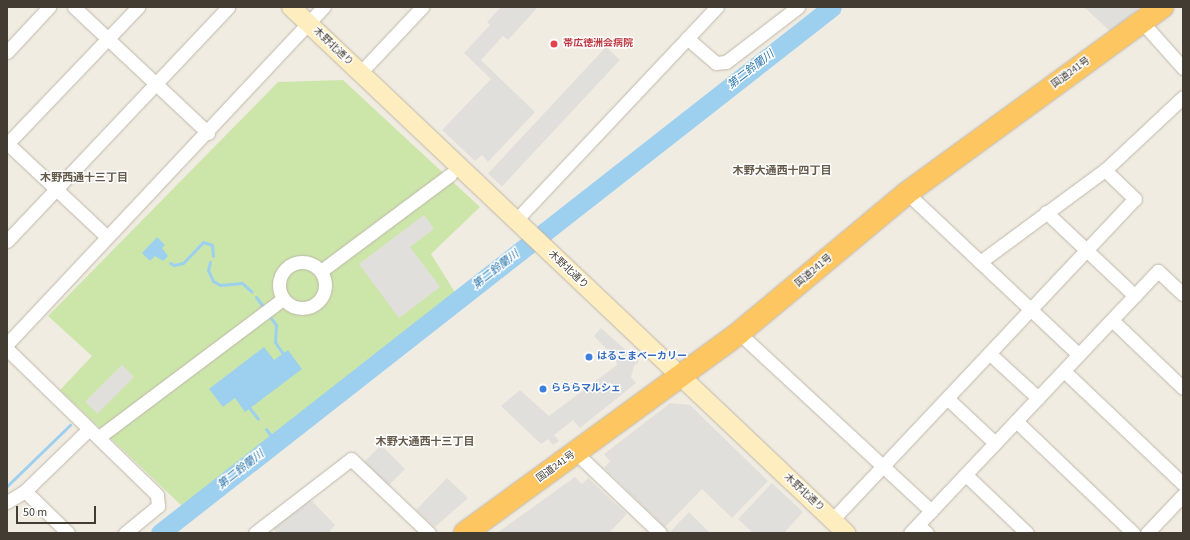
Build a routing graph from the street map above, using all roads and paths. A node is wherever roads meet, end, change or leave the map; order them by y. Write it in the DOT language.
graph roads {
  1 [pos="48,7"];
  2 [pos="74,7"];
  3 [pos="138,7"];
  4 [pos="228,7"];
  5 [pos="291,7"];
  6 [pos="324,7"];
  7 [pos="422,7"];
  8 [pos="717,7"];
  9 [pos="798,7"];
  10 [pos="1162,7"];
  11 [pos="1142,22"];
  12 [pos="308,24"];
  13 [pos="687,38"];
  14 [pos="107,39"];
  15 [pos="7,52"];
  16 [pos="1183,68"];
  17 [pos="360,73"];
  18 [pos="157,85"];
  19 [pos="1183,97"];
  20 [pos="208,133"];
  21 [pos="7,144"];
  22 [pos="1105,170"];
  23 [pos="450,175"];
  24 [pos="57,189"];
  25 [pos="907,193"];
  26 [pos="1046,212"];
  27 [pos="516,220"];
  28 [pos="107,237"];
  29 [pos="7,241"];
  30 [pos="1087,250"];
  31 [pos="980,262"];
  32 [pos="321,271"];
  33 [pos="1183,294"];
  34 [pos="1135,296"];
  35 [pos="283,299"];
  36 [pos="1031,310"];
  37 [pos="1112,320"];
  38 [pos="739,333"];
  39 [pos="7,344"];
  40 [pos="7,349"];
  41 [pos="990,354"];
  42 [pos="1079,355"];
  43 [pos="1064,371"];
  44 [pos="680,376"];
  45 [pos="1183,388"];
  46 [pos="1038,398"];
  47 [pos="948,399"];
  48 [pos="1016,421"];
  49 [pos="88,430"];
  50 [pos="103,434"];
  51 [pos="995,443"];
  52 [pos="576,453"];
  53 [pos="883,468"];
  54 [pos="966,475"];
  55 [pos="1183,484"];
  56 [pos="25,491"];
  57 [pos="1183,495"];
  58 [pos="7,502"];
  59 [pos="931,511"];
  60 [pos="832,520"];
  61 [pos="919,530"];
  62 [pos="68,533"];
  63 [pos="124,533"];
  64 [pos="255,533"];
  65 [pos="430,533"];
  66 [pos="465,533"];
  67 [pos="660,533"];
  68 [pos="846,533"];
  69 [pos="1027,533"];
  70 [pos="1133,533"];
  71 [pos="1147,533"];
  1 -- 15 [label="street"];
  2 -- 14 [label="street"];
  3 -- 14 [label="street"];
  4 -- 18 [label="street"];
  5 -- 12 [label="street, 木野北通り"];
  6 -- 12 [label="street"];
  7 -- 17 [label="street"];
  8 -- 13 [label="street"];
  9 -- 13 [label="street"];
  10 -- 11 [label="highway, 国道241号"];
  11 -- 16 [label="street"];
  11 -- 25 [label="highway, 国道241号"];
  12 -- 17 [label="street, 木野北通り"];
  12 -- 20 [label="street"];
  13 -- 27 [label="street"];
  14 -- 18 [label="street"];
  14 -- 21 [label="street"];
  17 -- 27 [label="street, 木野北通り"];
  18 -- 20 [label="street"];
  18 -- 24 [label="street"];
  19 -- 22 [label="street"];
  20 -- 28 [label="street"];
  21 -- 24 [label="street"];
  22 -- 26 [label="street"];
  22 -- 30 [label="street"];
  23 -- 32 [label="street"];
  24 -- 28 [label="street"];
  24 -- 29 [label="street"];
  25 -- 31 [label="street"];
  25 -- 38 [label="highway, 国道241号"];
  26 -- 30 [label="street"];
  26 -- 31 [label="street"];
  27 -- 44 [label="street, 木野北通り"];
  28 -- 39 [label="street"];
  30 -- 34 [label="street"];
  30 -- 36 [label="street"];
  31 -- 36 [label="street"];
  32 -- 35 [label="street"];
  32 -- 35 [label="street"];
  33 -- 34 [label="street"];
  34 -- 37 [label="street"];
  35 -- 50 [label="street"];
  36 -- 41 [label="street"];
  36 -- 42 [label="street"];
  37 -- 42 [label="street"];
  37 -- 45 [label="street"];
  38 -- 44 [label="highway, 国道241号"];
  38 -- 53 [label="street"];
  40 -- 49 [label="street"];
  41 -- 46 [label="street"];
  41 -- 47 [label="street"];
  42 -- 43 [label="street"];
  43 -- 46 [label="street"];
  43 -- 55 [label="street"];
  44 -- 52 [label="highway, 国道241号"];
  44 -- 60 [label="street, 木野北通り"];
  46 -- 48 [label="street"];
  47 -- 51 [label="street"];
  47 -- 53 [label="street"];
  48 -- 51 [label="street"];
  48 -- 70 [label="street"];
  49 -- 56 [label="street"];
  49 -- 63 [label="street"];
  51 -- 54 [label="street"];
  52 -- 66 [label="highway, 国道241号"];
  52 -- 67 [label="street"];
  53 -- 59 [label="street"];
  53 -- 60 [label="street"];
  54 -- 59 [label="street"];
  54 -- 69 [label="street"];
  56 -- 58 [label="street"];
  56 -- 62 [label="street"];
  57 -- 71 [label="street"];
  59 -- 61 [label="street"];
  60 -- 68 [label="street, 木野北通り"];
  64 -- 65 [label="street"];
}
